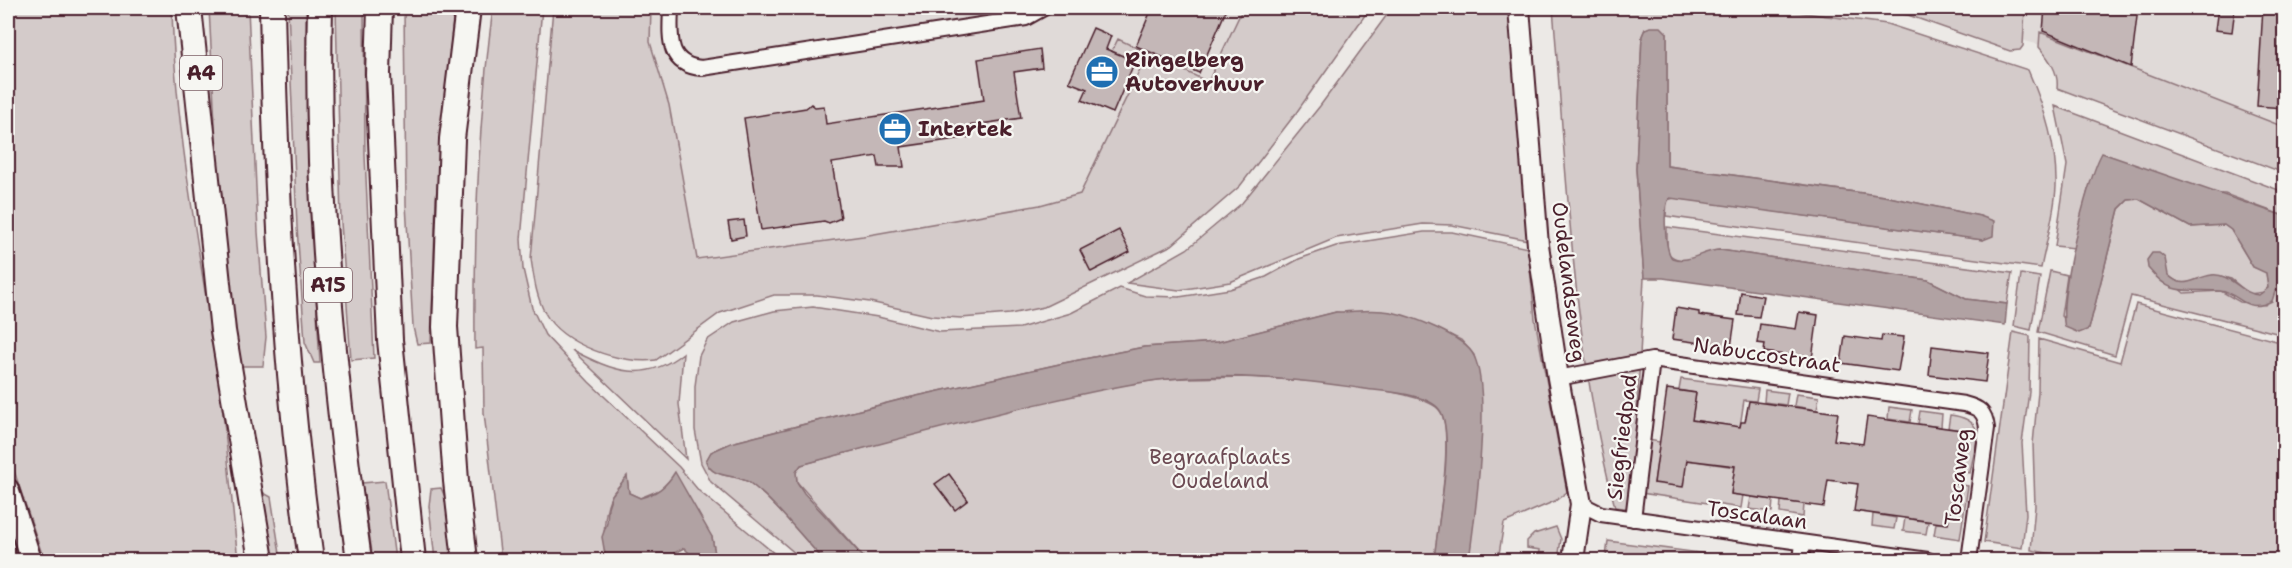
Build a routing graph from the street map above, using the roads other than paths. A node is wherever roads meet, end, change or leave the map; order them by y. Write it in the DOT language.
graph roads {
  1 [pos="189,8"];
  2 [pos="200,8"];
  3 [pos="272,8"];
  4 [pos="320,8"];
  5 [pos="380,8"];
  6 [pos="468,8"];
  7 [pos="671,8"];
  8 [pos="1044,8"];
  9 [pos="1519,8"];
  10 [pos="202,138"];
  11 [pos="1652,360"];
  12 [pos="1558,378"];
  13 [pos="1972,406"];
  14 [pos="8,489"];
  15 [pos="1581,504"];
  16 [pos="1633,519"];
  17 [pos="1803,543"];
  18 [pos="31,561"];
  19 [pos="261,561"];
  20 [pos="311,561"];
  21 [pos="360,561"];
  22 [pos="413,561"];
  23 [pos="465,561"];
  24 [pos="1573,561"];
  25 [pos="1800,561"];
  26 [pos="1928,561"];
  27 [pos="1969,561"];
  1 -- 10 [label="highway"];
  2 -- 10 [label="highway, A4"];
  3 -- 20 [label="highway, A15"];
  4 -- 21 [label="highway, A15"];
  5 -- 22 [label="highway"];
  6 -- 23 [label="highway"];
  7 -- 8 [label="street"];
  9 -- 12 [label="street, Oudelandseweg"];
  10 -- 19 [label="highway"];
  11 -- 12 [label="street, Nabuccostraat"];
  11 -- 13 [label="street, Nabuccostraat"];
  11 -- 16 [label="street, Siegfriedpad"];
  12 -- 15 [label="street, Oudelandseweg"];
  13 -- 27 [label="street, Toscaweg"];
  14 -- 18 [label="street"];
  15 -- 16 [label="street, Toscalaan"];
  15 -- 24 [label="street, Oudelandseweg"];
  16 -- 17 [label="street, Toscalaan"];
  17 -- 25 [label="street"];
  17 -- 26 [label="street, Toscalaan"];
}
